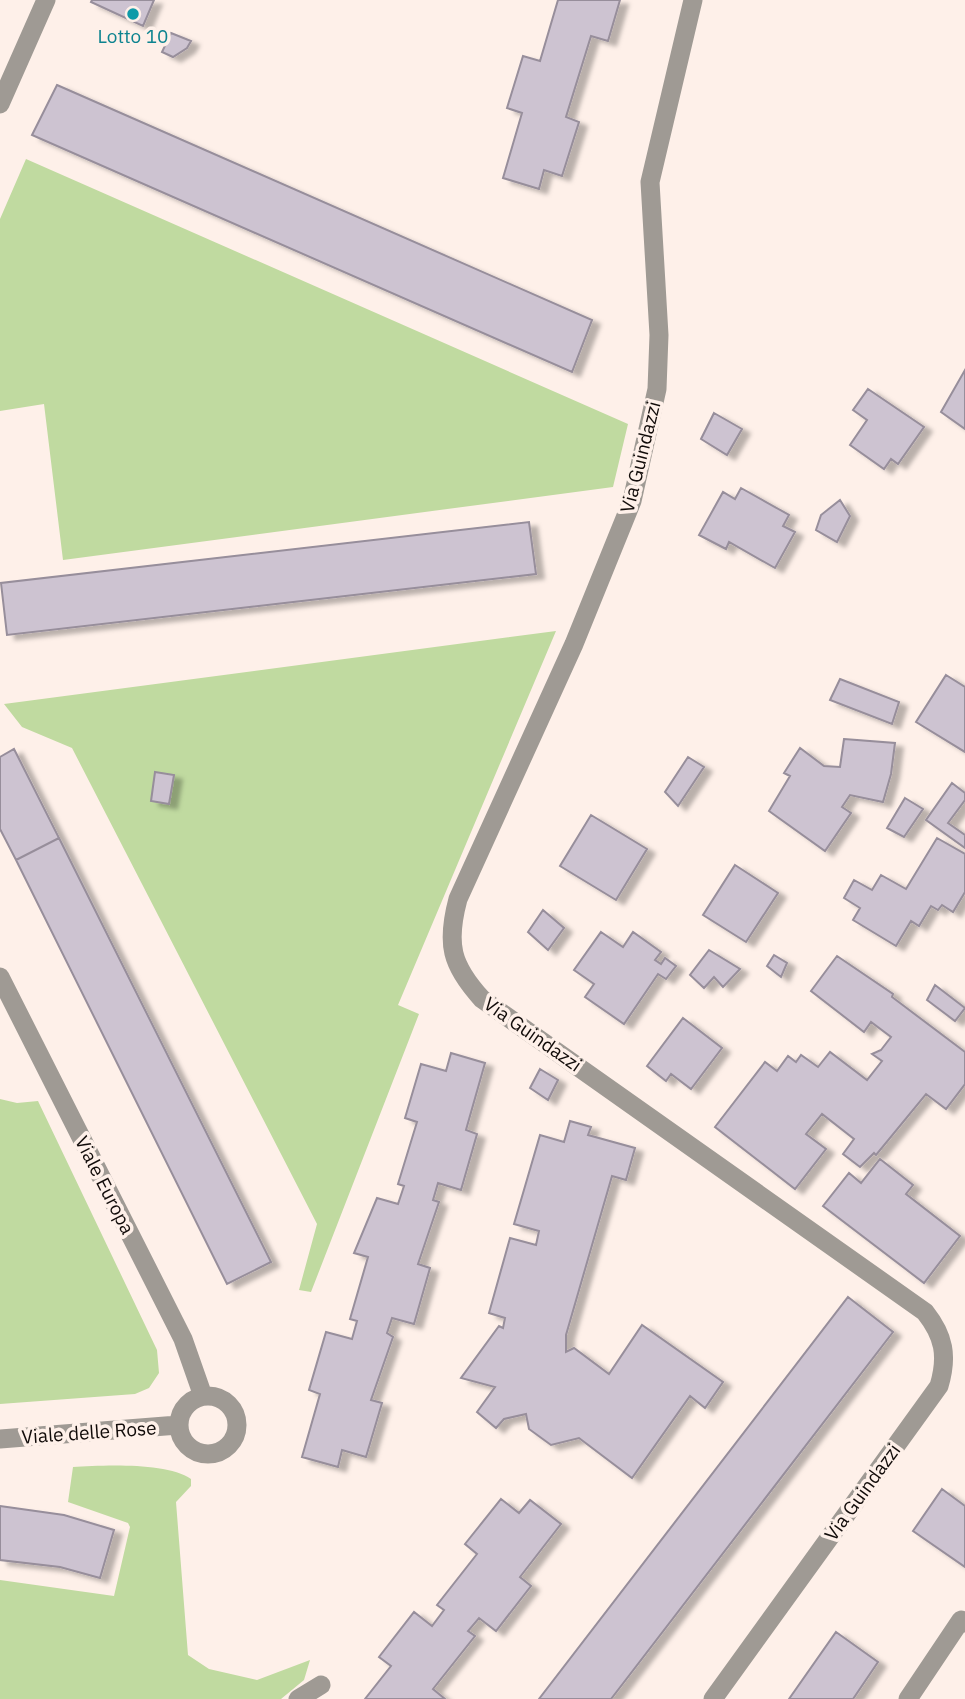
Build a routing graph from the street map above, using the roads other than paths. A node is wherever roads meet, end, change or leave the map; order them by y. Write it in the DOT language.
graph roads {
  1 [pos="46,0"];
  2 [pos="693,0"];
  3 [pos="0,104"];
  4 [pos="0,977"];
  5 [pos="203,1396"];
  6 [pos="178,1425"];
  7 [pos="0,1439"];
  8 [pos="965,1623"];
  9 [pos="321,1685"];
  10 [pos="298,1699"];
  11 [pos="713,1699"];
  12 [pos="908,1699"];
  1 -- 3 [label="street"];
  2 -- 11 [label="street, Via Guindazzi"];
  4 -- 5 [label="street, Viale Europa"];
  5 -- 6 [label="street"];
  5 -- 6 [label="street"];
  6 -- 7 [label="street, Viale delle Rose"];
  8 -- 12 [label="street"];
  9 -- 10 [label="street"];
}
